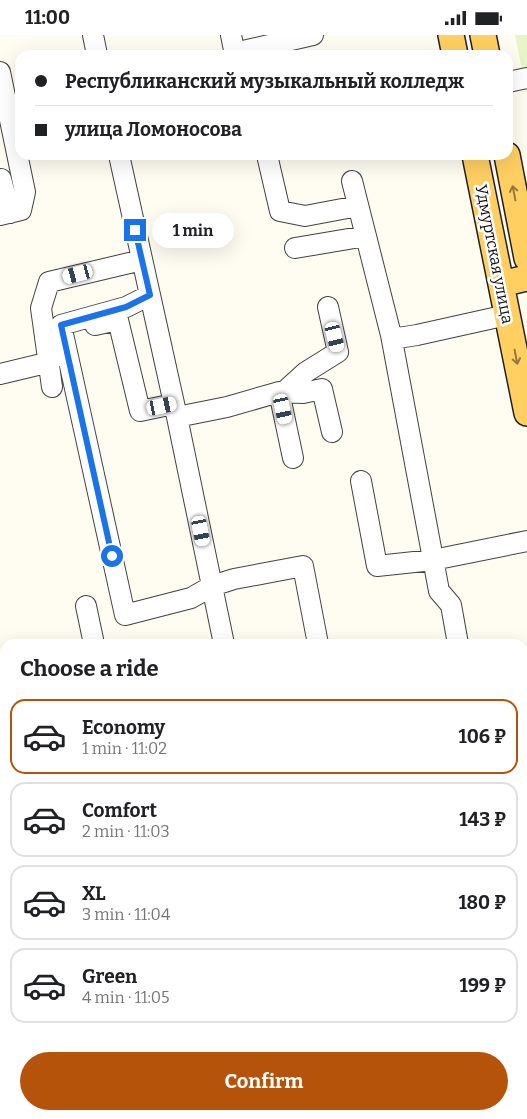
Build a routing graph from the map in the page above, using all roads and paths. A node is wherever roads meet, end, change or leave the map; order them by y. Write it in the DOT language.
graph roads {
  1 [pos="93,35"];
  2 [pos="312,35"];
  3 [pos="451,35"];
  4 [pos="484,35"];
  5 [pos="233,48"];
  6 [pos="96,50"];
  7 [pos="454,50"];
  8 [pos="487,50"];
  9 [pos="0,73"];
  10 [pos="527,78"];
  11 [pos="513,81"];
  12 [pos="15,144"];
  13 [pos="18,160"];
  14 [pos="126,160"];
  15 [pos="268,160"];
  16 [pos="476,160"];
  17 [pos="508,160"];
  18 [pos="1,179"];
  19 [pos="352,181"];
  20 [pos="358,207"];
  21 [pos="5,214"];
  22 [pos="366,236"];
  23 [pos="295,248"];
  24 [pos="527,258"];
  25 [pos="142,260"];
  26 [pos="527,278"];
  27 [pos="501,284"];
  28 [pos="150,295"];
  29 [pos="328,307"];
  30 [pos="507,315"];
  31 [pos="63,332"];
  32 [pos="391,335"];
  33 [pos="50,363"];
  34 [pos="0,374"];
  35 [pos="52,387"];
  36 [pos="282,392"];
  37 [pos="176,410"];
  38 [pos="527,413"];
  39 [pos="332,432"];
  40 [pos="293,458"];
  41 [pos="361,481"];
  42 [pos="527,541"];
  43 [pos="433,560"];
  44 [pos="212,586"];
  45 [pos="86,606"];
  46 [pos="93,639"];
  47 [pos="223,639"];
  48 [pos="317,639"];
  49 [pos="457,639"];
  1 -- 6 [label="street"];
  2 -- 5 [label="street"];
  3 -- 7 [label="main road"];
  4 -- 8 [label="main road"];
  9 -- 12 [label="street"];
  10 -- 11 [label="street"];
  13 -- 21 [label="street"];
  14 -- 25 [label="street"];
  15 -- 20 [label="street"];
  16 -- 27 [label="main road, Удмуртская улица"];
  24 -- 17 [label="main road, Удмуртская улица, one-way"];
  18 -- 21 [label="street"];
  19 -- 20 [label="street"];
  20 -- 22 [label="street"];
  22 -- 23 [label="street"];
  22 -- 32 [label="street"];
  25 -- 28 [label="street"];
  25 -- 33 [label="street"];
  26 -- 27 [label="main road"];
  27 -- 30 [label="main road, Удмуртская улица"];
  28 -- 31 [label="street"];
  28 -- 37 [label="street"];
  29 -- 36 [label="street"];
  30 -- 32 [label="street"];
  30 -- 38 [label="main road, Удмуртская улица, one-way"];
  31 -- 37 [label="street"];
  31 -- 44 [label="street"];
  32 -- 43 [label="street"];
  33 -- 34 [label="street"];
  33 -- 35 [label="street"];
  36 -- 37 [label="street"];
  36 -- 39 [label="street"];
  36 -- 40 [label="street"];
  37 -- 44 [label="street"];
  41 -- 43 [label="street"];
  42 -- 43 [label="street"];
  43 -- 49 [label="street"];
  44 -- 47 [label="street"];
  44 -- 48 [label="street"];
  45 -- 46 [label="street"];
}
